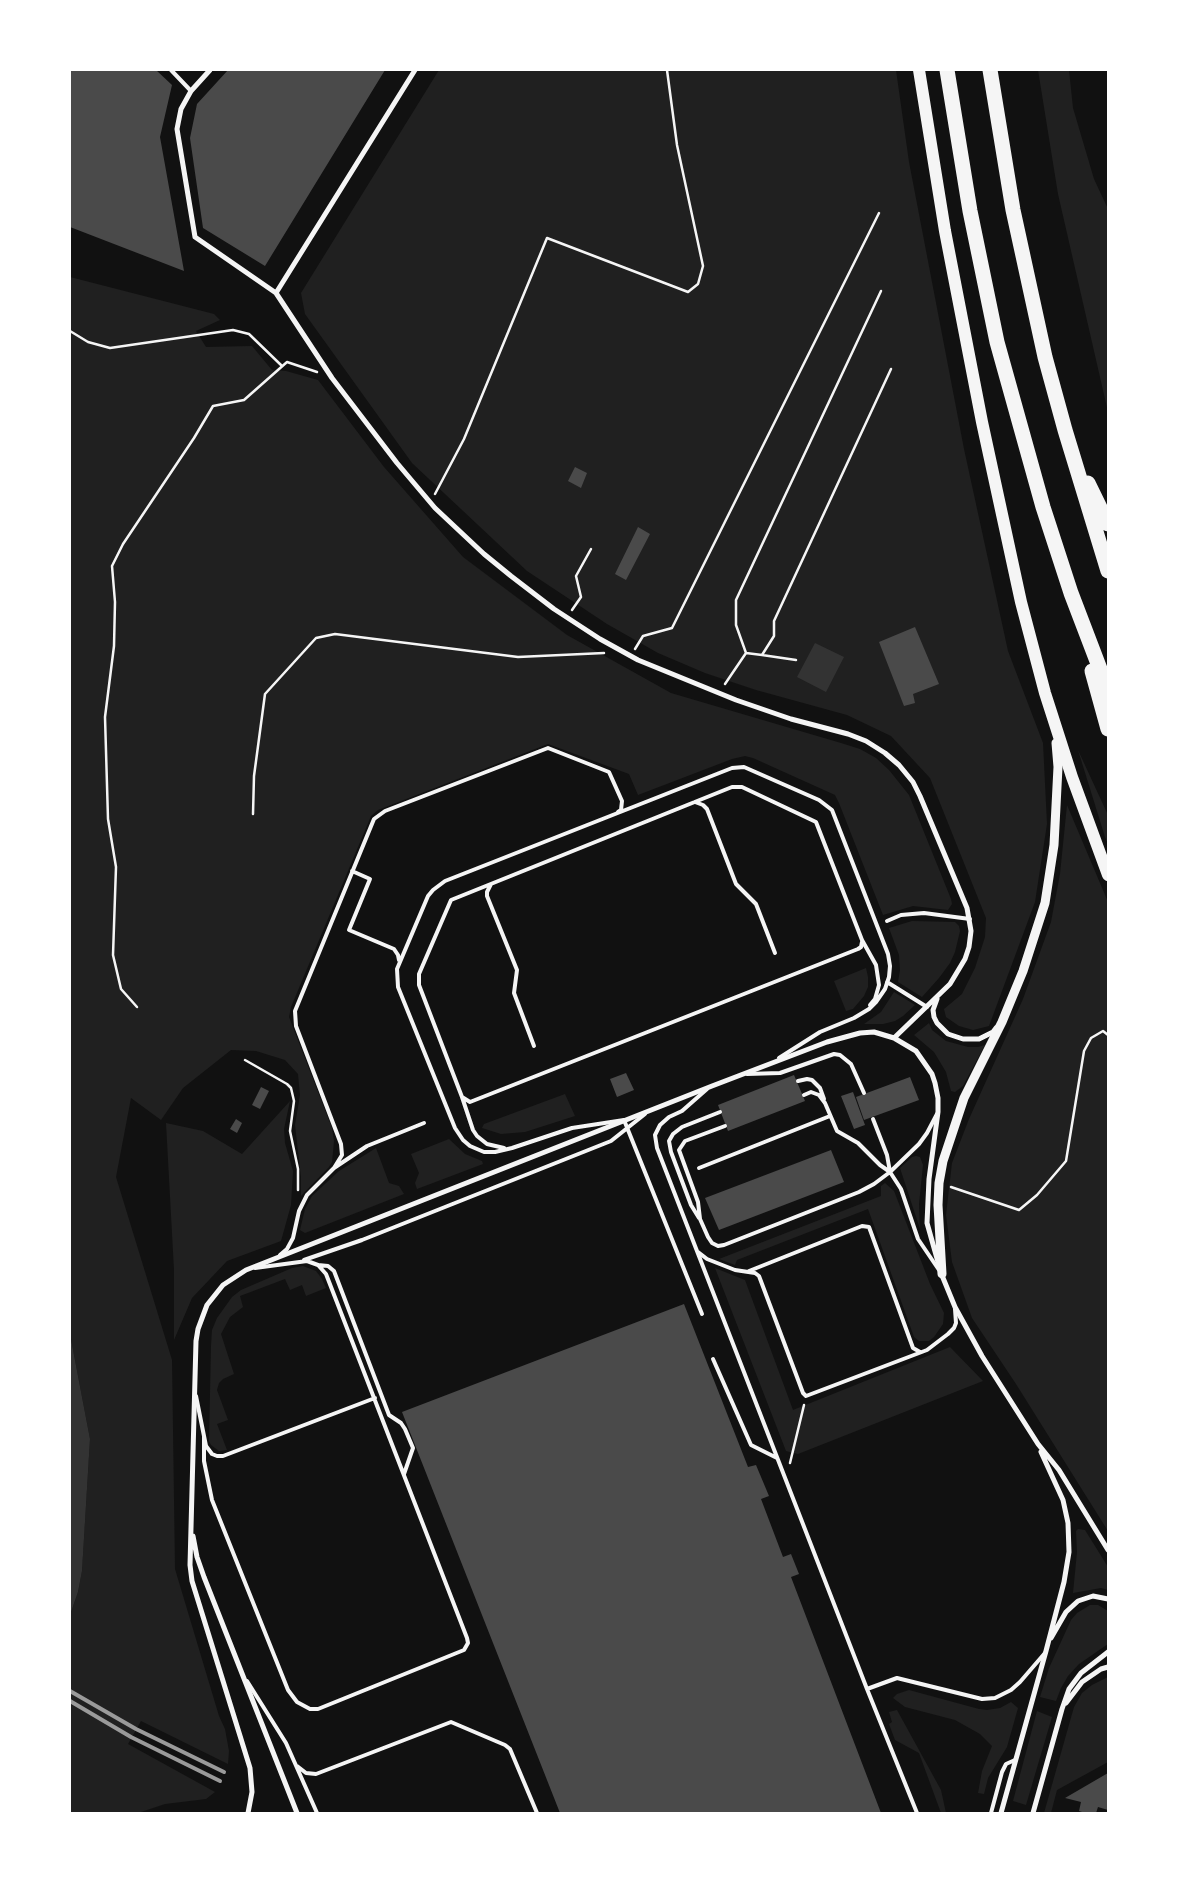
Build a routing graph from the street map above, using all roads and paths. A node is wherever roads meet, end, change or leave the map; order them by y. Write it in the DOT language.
graph roads {
  1 [pos="171,70"];
  2 [pos="210,70"];
  3 [pos="415,70"];
  4 [pos="667,70"];
  5 [pos="919,70"];
  6 [pos="947,70"];
  7 [pos="990,70"];
  8 [pos="191,91"];
  9 [pos="879,213"];
  10 [pos="881,291"];
  11 [pos="276,293"];
  12 [pos="70,331"];
  13 [pos="282,366"];
  14 [pos="891,369"];
  15 [pos="332,378"];
  16 [pos="1068,439"];
  17 [pos="430,502"];
  18 [pos="1108,524"];
  19 [pos="590,550"];
  20 [pos="1108,571"];
  21 [pos="1071,593"];
  22 [pos="566,617"];
  23 [pos="623,652"];
  24 [pos="746,653"];
  25 [pos="762,655"];
  26 [pos="630,656"];
  27 [pos="796,660"];
  28 [pos="1108,690"];
  29 [pos="1045,693"];
  30 [pos="719,694"];
  31 [pos="1108,729"];
  32 [pos="694,802"];
  33 [pos="253,814"];
  34 [pos="616,814"];
  35 [pos="352,871"];
  36 [pos="1108,875"];
  37 [pos="493,883"];
  38 [pos="970,919"];
  39 [pos="887,921"];
  40 [pos="862,940"];
  41 [pos="775,953"];
  42 [pos="399,963"];
  43 [pos="887,982"];
  44 [pos="938,997"];
  45 [pos="928,1006"];
  46 [pos="137,1007"];
  47 [pos="854,1018"];
  48 [pos="1002,1022"];
  49 [pos="1108,1035"];
  50 [pos="894,1038"];
  51 [pos="534,1046"];
  52 [pos="245,1060"];
  53 [pos="773,1062"];
  54 [pos="742,1074"];
  55 [pos="798,1081"];
  56 [pos="712,1086"];
  57 [pos="864,1093"];
  58 [pos="804,1095"];
  59 [pos="462,1097"];
  60 [pos="825,1103"];
  61 [pos="650,1110"];
  62 [pos="720,1112"];
  63 [pos="938,1112"];
  64 [pos="830,1116"];
  65 [pos="873,1119"];
  66 [pos="624,1120"];
  67 [pos="424,1123"];
  68 [pos="725,1126"];
  69 [pos="628,1128"];
  70 [pos="512,1148"];
  71 [pos="334,1168"];
  72 [pos="699,1168"];
  73 [pos="890,1172"];
  74 [pos="939,1182"];
  75 [pos="299,1211"];
  76 [pos="700,1220"];
  77 [pos="696,1248"];
  78 [pos="276,1257"];
  79 [pos="300,1262"];
  80 [pos="318,1265"];
  81 [pos="246,1270"];
  82 [pos="748,1271"];
  83 [pos="942,1274"];
  84 [pos="954,1307"];
  85 [pos="702,1314"];
  86 [pos="922,1352"];
  87 [pos="714,1360"];
  88 [pos="194,1387"];
  89 [pos="806,1396"];
  90 [pos="375,1398"];
  91 [pos="204,1437"];
  92 [pos="1038,1444"];
  93 [pos="777,1458"];
  94 [pos="404,1474"];
  95 [pos="786,1482"];
  96 [pos="192,1513"];
  97 [pos="1108,1550"];
  98 [pos="1108,1599"];
  99 [pos="1048,1644"];
  100 [pos="1046,1651"];
  101 [pos="1108,1652"];
  102 [pos="1108,1667"];
  103 [pos="241,1671"];
  104 [pos="867,1689"];
  105 [pos="1062,1709"];
  106 [pos="1015,1760"];
  107 [pos="297,1766"];
  108 [pos="248,1813"];
  109 [pos="297,1813"];
  110 [pos="317,1813"];
  111 [pos="537,1813"];
  112 [pos="917,1813"];
  113 [pos="991,1813"];
  114 [pos="1001,1813"];
  115 [pos="1033,1813"];
  1 -- 8 [label="lane"];
  2 -- 8 [label="street"];
  3 -- 11 [label="street"];
  4 -- 17 [label="path"];
  5 -- 29 [label="main road"];
  6 -- 21 [label="highway"];
  7 -- 16 [label="highway"];
  8 -- 11 [label="street"];
  9 -- 26 [label="path"];
  10 -- 24 [label="path"];
  11 -- 15 [label="street"];
  12 -- 13 [label="path"];
  13 -- 15 [label="path"];
  13 -- 46 [label="path"];
  14 -- 25 [label="path"];
  15 -- 17 [label="street"];
  16 -- 18 [label="highway"];
  16 -- 20 [label="highway"];
  17 -- 22 [label="street"];
  19 -- 22 [label="path"];
  21 -- 28 [label="highway"];
  21 -- 31 [label="highway"];
  22 -- 23 [label="street"];
  23 -- 26 [label="street"];
  23 -- 33 [label="path"];
  24 -- 25 [label="path"];
  24 -- 30 [label="path"];
  25 -- 27 [label="path"];
  26 -- 30 [label="street"];
  29 -- 36 [label="main road"];
  29 -- 48 [label="street"];
  30 -- 38 [label="street"];
  32 -- 37 [label="lane"];
  32 -- 40 [label="lane"];
  32 -- 41 [label="lane"];
  34 -- 35 [label="lane"];
  34 -- 42 [label="lane"];
  34 -- 43 [label="lane"];
  35 -- 42 [label="lane"];
  35 -- 71 [label="lane"];
  37 -- 51 [label="lane"];
  37 -- 59 [label="lane"];
  38 -- 39 [label="lane"];
  38 -- 44 [label="street"];
  40 -- 47 [label="lane"];
  40 -- 59 [label="lane"];
  42 -- 70 [label="lane"];
  43 -- 45 [label="lane"];
  43 -- 47 [label="lane"];
  44 -- 45 [label="street"];
  44 -- 48 [label="street"];
  45 -- 50 [label="street"];
  47 -- 53 [label="lane"];
  48 -- 74 [label="street"];
  49 -- 74 [label="path"];
  50 -- 53 [label="street"];
  50 -- 63 [label="street"];
  52 -- 75 [label="path"];
  53 -- 54 [label="street"];
  54 -- 56 [label="street"];
  54 -- 57 [label="lane"];
  55 -- 60 [label="lane"];
  56 -- 61 [label="street"];
  56 -- 77 [label="lane"];
  58 -- 60 [label="lane"];
  59 -- 70 [label="lane"];
  60 -- 64 [label="lane"];
  61 -- 66 [label="street"];
  61 -- 69 [label="lane"];
  62 -- 76 [label="lane"];
  63 -- 73 [label="lane"];
  63 -- 83 [label="street"];
  64 -- 72 [label="lane"];
  64 -- 73 [label="lane"];
  65 -- 73 [label="lane"];
  66 -- 69 [label="lane"];
  66 -- 70 [label="lane"];
  66 -- 78 [label="street"];
  67 -- 71 [label="lane"];
  68 -- 76 [label="lane"];
  69 -- 79 [label="lane"];
  69 -- 85 [label="lane"];
  71 -- 75 [label="lane"];
  73 -- 76 [label="lane"];
  73 -- 83 [label="lane"];
  74 -- 83 [label="street"];
  75 -- 78 [label="lane"];
  77 -- 82 [label="lane"];
  77 -- 93 [label="lane"];
  78 -- 81 [label="street"];
  79 -- 80 [label="lane"];
  79 -- 81 [label="lane"];
  80 -- 90 [label="lane"];
  80 -- 94 [label="lane"];
  81 -- 88 [label="street"];
  82 -- 86 [label="lane"];
  82 -- 89 [label="lane"];
  83 -- 84 [label="street"];
  84 -- 86 [label="lane"];
  84 -- 92 [label="street"];
  86 -- 89 [label="lane"];
  87 -- 93 [label="lane"];
  88 -- 91 [label="lane"];
  88 -- 96 [label="street"];
  89 -- 95 [label="path"];
  90 -- 91 [label="lane"];
  90 -- 94 [label="lane"];
  91 -- 94 [label="lane"];
  92 -- 97 [label="street"];
  92 -- 99 [label="street"];
  93 -- 95 [label="lane"];
  95 -- 104 [label="lane"];
  96 -- 103 [label="street"];
  96 -- 108 [label="street"];
  98 -- 99 [label="street"];
  99 -- 100 [label="street"];
  100 -- 104 [label="lane"];
  100 -- 106 [label="street"];
  101 -- 105 [label="street"];
  102 -- 105 [label="street"];
  103 -- 107 [label="lane"];
  103 -- 109 [label="street"];
  104 -- 112 [label="lane"];
  105 -- 115 [label="street"];
  106 -- 113 [label="lane"];
  106 -- 114 [label="street"];
  107 -- 110 [label="lane"];
  107 -- 111 [label="lane"];
}
